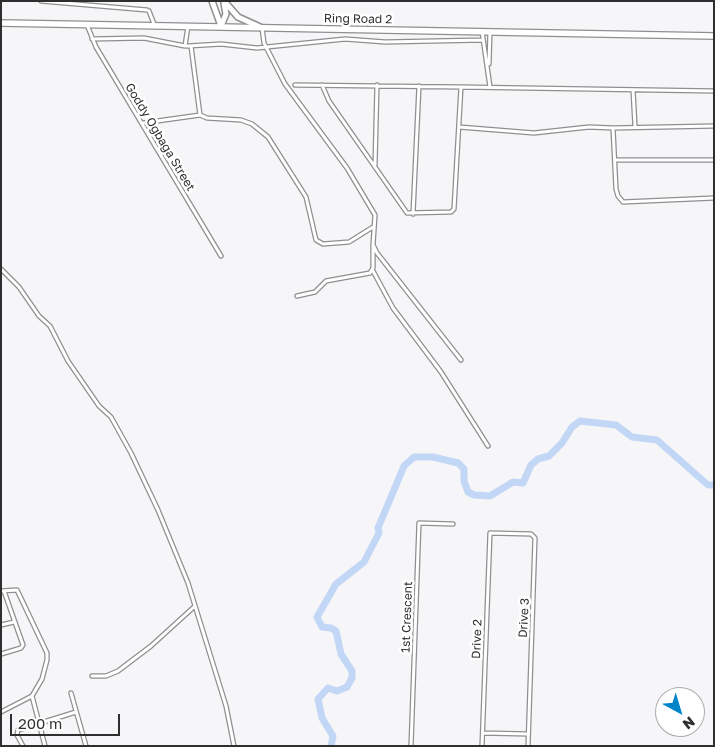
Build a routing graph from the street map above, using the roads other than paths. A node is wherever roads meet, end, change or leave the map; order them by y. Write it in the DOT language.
graph roads {
  1 [pos="41,1"];
  2 [pos="210,1"];
  3 [pos="224,1"];
  4 [pos="1,24"];
  5 [pos="154,24"];
  6 [pos="87,25"];
  7 [pos="188,26"];
  8 [pos="219,26"];
  9 [pos="261,27"];
  10 [pos="482,30"];
  11 [pos="490,30"];
  12 [pos="714,36"];
  13 [pos="92,39"];
  14 [pos="483,40"];
  15 [pos="185,46"];
  16 [pos="191,46"];
  17 [pos="266,46"];
  18 [pos="488,65"];
  19 [pos="296,84"];
  20 [pos="322,85"];
  21 [pos="377,85"];
  22 [pos="419,86"];
  23 [pos="461,87"];
  24 [pos="490,87"];
  25 [pos="633,90"];
  26 [pos="714,91"];
  27 [pos="200,115"];
  28 [pos="143,123"];
  29 [pos="635,126"];
  30 [pos="714,126"];
  31 [pos="459,127"];
  32 [pos="613,128"];
  33 [pos="615,160"];
  34 [pos="714,160"];
  35 [pos="374,166"];
  36 [pos="714,198"];
  37 [pos="413,214"];
  38 [pos="374,227"];
  39 [pos="373,245"];
  40 [pos="221,256"];
  41 [pos="1,269"];
  42 [pos="373,271"];
  43 [pos="297,296"];
  44 [pos="461,360"];
  45 [pos="488,446"];
  46 [pos="453,524"];
  47 [pos="490,533"];
  48 [pos="3,591"];
  49 [pos="195,606"];
  50 [pos="14,622"];
  51 [pos="1,625"];
  52 [pos="1,654"];
  53 [pos="92,676"];
  54 [pos="71,693"];
  55 [pos="32,696"];
  56 [pos="1,712"];
  57 [pos="76,712"];
  58 [pos="40,722"];
  59 [pos="483,733"];
  60 [pos="528,734"];
  61 [pos="23,746"];
  62 [pos="45,746"];
  63 [pos="86,746"];
  64 [pos="234,746"];
  65 [pos="411,746"];
  66 [pos="482,746"];
  67 [pos="528,746"];
  1 -- 5 [label="street"];
  2 -- 8 [label="main road"];
  3 -- 8 [label="main road"];
  3 -- 9 [label="main road"];
  4 -- 6 [label="main road, Ring Road 2"];
  5 -- 6 [label="main road, Ring Road 2"];
  5 -- 7 [label="main road, Ring Road 2"];
  6 -- 13 [label="street, Goddy Ogbaga Street"];
  7 -- 8 [label="main road, Ring Road 2"];
  7 -- 15 [label="street"];
  8 -- 9 [label="main road, Ring Road 2"];
  9 -- 10 [label="main road, Ring Road 2"];
  9 -- 17 [label="street"];
  10 -- 11 [label="main road, Ring Road 2"];
  10 -- 14 [label="street"];
  11 -- 12 [label="main road, Ring Road 2"];
  11 -- 18 [label="street"];
  13 -- 15 [label="street"];
  13 -- 28 [label="street, Goddy Ogbaga Street"];
  14 -- 17 [label="street"];
  14 -- 18 [label="street"];
  15 -- 16 [label="street"];
  16 -- 17 [label="street"];
  16 -- 27 [label="street"];
  17 -- 38 [label="street"];
  18 -- 24 [label="street"];
  19 -- 20 [label="street"];
  20 -- 21 [label="street"];
  20 -- 35 [label="street"];
  21 -- 22 [label="street"];
  21 -- 35 [label="street"];
  22 -- 23 [label="street"];
  22 -- 37 [label="street"];
  23 -- 24 [label="street"];
  23 -- 31 [label="street"];
  24 -- 25 [label="street"];
  25 -- 26 [label="street"];
  25 -- 29 [label="street"];
  27 -- 28 [label="street"];
  27 -- 38 [label="street"];
  28 -- 40 [label="street, Goddy Ogbaga Street"];
  29 -- 30 [label="street"];
  29 -- 32 [label="street"];
  31 -- 32 [label="street"];
  31 -- 37 [label="street"];
  32 -- 33 [label="street"];
  33 -- 34 [label="street"];
  33 -- 36 [label="street"];
  35 -- 37 [label="street"];
  38 -- 39 [label="street"];
  39 -- 42 [label="street"];
  39 -- 44 [label="street"];
  41 -- 49 [label="street"];
  42 -- 43 [label="street"];
  42 -- 45 [label="street"];
  46 -- 65 [label="street, 1st Crescent"];
  47 -- 59 [label="street, Drive 2"];
  47 -- 60 [label="street, Drive 3"];
  48 -- 50 [label="street"];
  48 -- 55 [label="street"];
  49 -- 53 [label="street"];
  49 -- 64 [label="street"];
  50 -- 51 [label="street"];
  50 -- 52 [label="street"];
  54 -- 57 [label="street"];
  55 -- 56 [label="street"];
  55 -- 58 [label="street"];
  57 -- 58 [label="street"];
  57 -- 63 [label="street"];
  58 -- 61 [label="street"];
  58 -- 62 [label="street"];
  59 -- 60 [label="street"];
  59 -- 66 [label="street, Drive 2"];
  60 -- 67 [label="street, Drive 3"];
}
